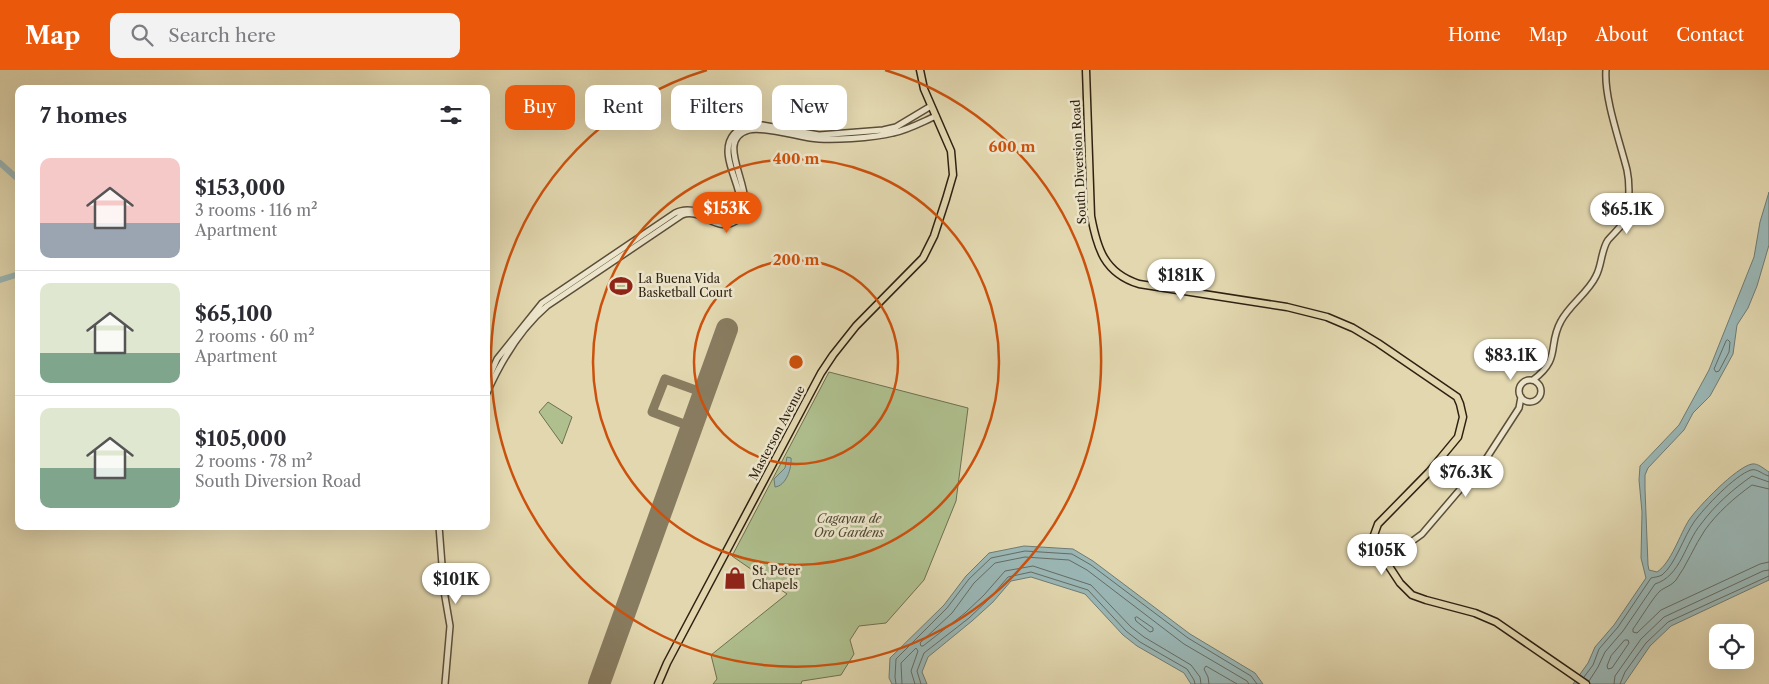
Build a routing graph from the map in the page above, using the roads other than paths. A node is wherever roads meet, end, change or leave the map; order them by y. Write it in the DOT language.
graph roads {
  1 [pos="920,70"];
  2 [pos="1086,70"];
  3 [pos="1606,70"];
  4 [pos="931,106"];
  5 [pos="936,116"];
  6 [pos="915,117"];
  7 [pos="918,124"];
  8 [pos="898,129"];
  9 [pos="666,223"];
  10 [pos="1541,374"];
  11 [pos="490,375"];
  12 [pos="1533,380"];
  13 [pos="1539,384"];
  14 [pos="490,386"];
  15 [pos="1521,397"];
  16 [pos="1529,402"];
  17 [pos="1519,408"];
  18 [pos="439,530"];
  19 [pos="1385,561"];
  20 [pos="444,684"];
  21 [pos="658,684"];
  22 [pos="1586,684"];
  1 -- 4 [label="main road, Masterson Avenue"];
  2 -- 19 [label="main road, South Diversion Road"];
  3 -- 10 [label="street"];
  4 -- 5 [label="main road, Masterson Avenue"];
  4 -- 6 [label="street"];
  5 -- 7 [label="street"];
  5 -- 21 [label="main road, Masterson Avenue"];
  6 -- 7 [label="street"];
  6 -- 8 [label="street"];
  7 -- 8 [label="street"];
  8 -- 9 [label="street"];
  9 -- 11 [label="street"];
  9 -- 14 [label="street"];
  10 -- 12 [label="street"];
  10 -- 13 [label="street"];
  12 -- 13 [label="street"];
  12 -- 15 [label="street"];
  13 -- 16 [label="street"];
  15 -- 16 [label="street"];
  15 -- 17 [label="street"];
  16 -- 17 [label="street"];
  17 -- 19 [label="street"];
  18 -- 20 [label="street"];
  19 -- 22 [label="main road, South Diversion Road"];
}
